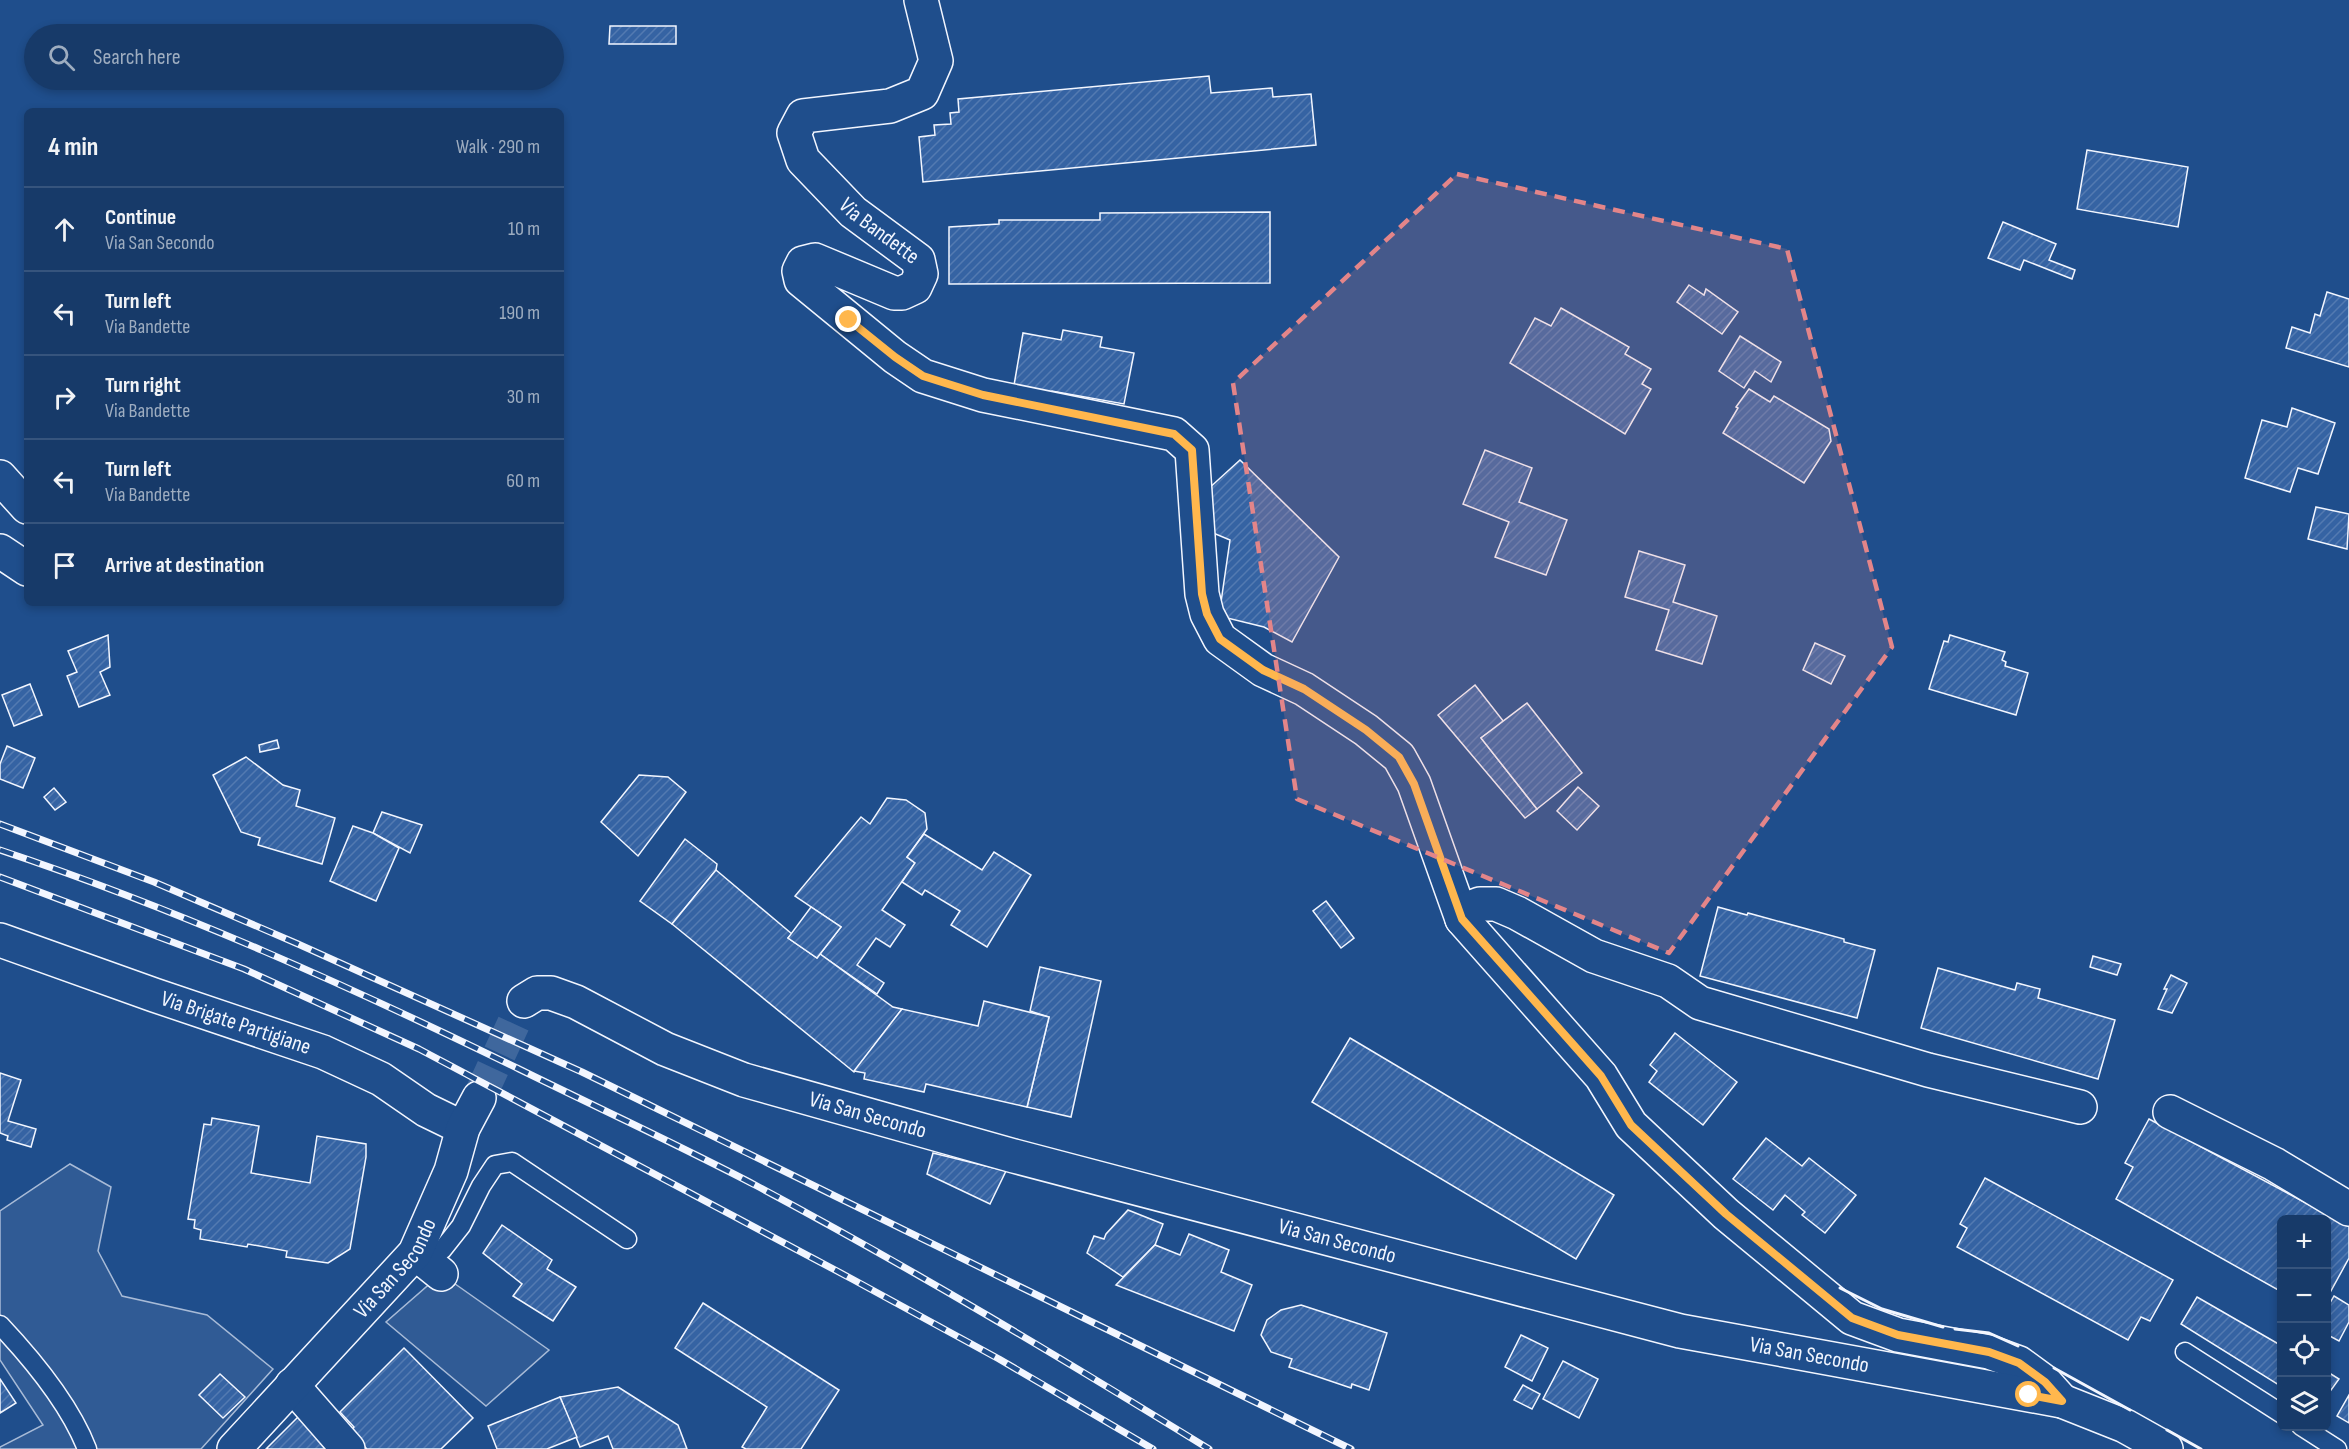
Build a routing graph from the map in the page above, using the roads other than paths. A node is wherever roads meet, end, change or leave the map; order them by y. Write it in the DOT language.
graph roads {
  1 [pos="921,0"];
  2 [pos="0,477"];
  3 [pos="24,504"];
  4 [pos="0,551"];
  5 [pos="24,567"];
  6 [pos="1462,919"];
  7 [pos="0,940"];
  8 [pos="524,1001"];
  9 [pos="479,1098"];
  10 [pos="2080,1107"];
  11 [pos="2170,1112"];
  12 [pos="463,1128"];
  13 [pos="2349,1209"];
  14 [pos="627,1239"];
  15 [pos="415,1253"];
  16 [pos="441,1274"];
  17 [pos="0,1325"];
  18 [pos="2185,1352"];
  19 [pos="292,1385"];
  20 [pos="2062,1401"];
  21 [pos="2277,1411"];
  22 [pos="2309,1431"];
  23 [pos="87,1449"];
  24 [pos="234,1449"];
  25 [pos="348,1449"];
  26 [pos="2166,1449"];
  27 [pos="2337,1449"];
  1 -- 6 [label="street, Via Bandette"];
  2 -- 3 [label="street"];
  4 -- 5 [label="street"];
  6 -- 10 [label="street"];
  6 -- 20 [label="street, Via Bandette"];
  7 -- 12 [label="street, Via Brigate Partigiane"];
  8 -- 20 [label="street, Via San Secondo"];
  9 -- 12 [label="street, Via San Secondo"];
  11 -- 13 [label="street"];
  12 -- 15 [label="street, Via San Secondo"];
  14 -- 15 [label="lane"];
  15 -- 16 [label="street"];
  15 -- 19 [label="street, Via San Secondo"];
  17 -- 23 [label="lane"];
  18 -- 21 [label="lane"];
  19 -- 24 [label="street, Via San Secondo"];
  19 -- 25 [label="street"];
  20 -- 26 [label="street, Via San Secondo"];
  22 -- 27 [label="lane"];
}
